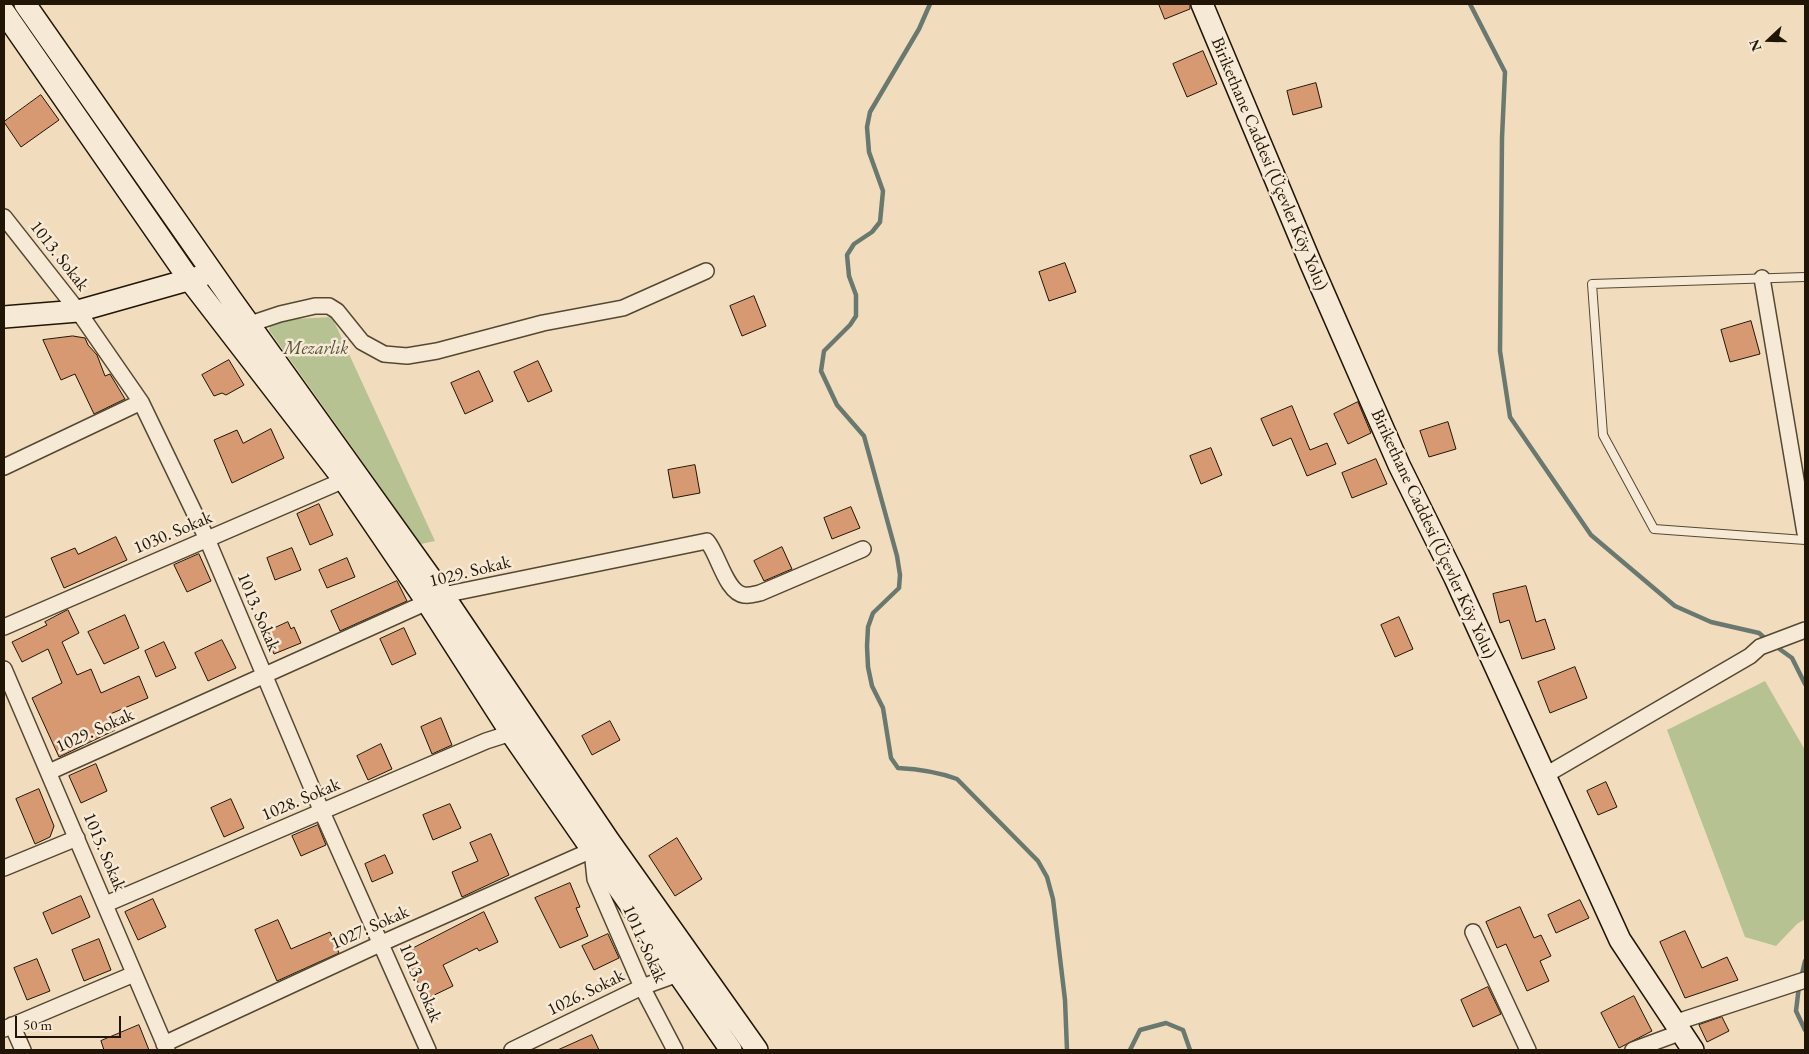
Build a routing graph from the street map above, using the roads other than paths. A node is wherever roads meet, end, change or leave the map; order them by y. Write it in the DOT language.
graph roads {
  1 [pos="25,4"];
  2 [pos="1202,4"];
  3 [pos="4,12"];
  4 [pos="4,217"];
  5 [pos="706,271"];
  6 [pos="214,273"];
  7 [pos="1805,277"];
  8 [pos="1762,278"];
  9 [pos="189,280"];
  10 [pos="78,311"];
  11 [pos="4,317"];
  12 [pos="250,324"];
  13 [pos="141,402"];
  14 [pos="4,467"];
  15 [pos="351,477"];
  16 [pos="1805,533"];
  17 [pos="207,539"];
  18 [pos="1805,540"];
  19 [pos="863,549"];
  20 [pos="435,598"];
  21 [pos="4,627"];
  22 [pos="1801,631"];
  23 [pos="4,670"];
  24 [pos="264,675"];
  25 [pos="511,732"];
  26 [pos="49,772"];
  27 [pos="1544,776"];
  28 [pos="322,812"];
  29 [pos="77,838"];
  30 [pos="592,850"];
  31 [pos="4,868"];
  32 [pos="106,904"];
  33 [pos="1473,932"];
  34 [pos="382,943"];
  35 [pos="134,974"];
  36 [pos="678,974"];
  37 [pos="1805,980"];
  38 [pos="642,987"];
  39 [pos="8,1027"];
  40 [pos="1677,1028"];
  41 [pos="166,1047"];
  42 [pos="23,1050"];
  43 [pos="428,1050"];
  44 [pos="512,1050"];
  45 [pos="675,1050"];
  46 [pos="731,1050"];
  47 [pos="757,1050"];
  48 [pos="1528,1050"];
  49 [pos="1633,1050"];
  50 [pos="1693,1050"];
  1 -- 6 [label="street"];
  2 -- 27 [label="street, Birikethane Caddesi (Üçevler Köy Yolu)"];
  3 -- 9 [label="street"];
  4 -- 10 [label="street, 1013. Sokak"];
  5 -- 12 [label="street"];
  6 -- 9 [label="street"];
  6 -- 12 [label="street"];
  7 -- 8 [label="lane"];
  8 -- 16 [label="street"];
  8 -- 18 [label="lane"];
  9 -- 10 [label="street"];
  9 -- 15 [label="street"];
  10 -- 11 [label="street"];
  10 -- 13 [label="street, 1013. Sokak"];
  12 -- 15 [label="street"];
  13 -- 14 [label="street"];
  13 -- 17 [label="street, 1013. Sokak"];
  15 -- 17 [label="street, 1030. Sokak"];
  15 -- 20 [label="street"];
  17 -- 21 [label="street, 1030. Sokak"];
  17 -- 24 [label="street, 1013. Sokak"];
  19 -- 20 [label="street, 1029. Sokak"];
  20 -- 24 [label="street, 1029. Sokak"];
  20 -- 25 [label="street"];
  20 -- 47 [label="street"];
  22 -- 27 [label="street"];
  23 -- 26 [label="street, 1015. Sokak"];
  24 -- 26 [label="street, 1029. Sokak"];
  24 -- 28 [label="street, 1013. Sokak"];
  25 -- 28 [label="street, 1028. Sokak"];
  25 -- 30 [label="street"];
  26 -- 29 [label="street, 1015. Sokak"];
  27 -- 40 [label="street, Birikethane Caddesi (Üçevler Köy Yolu)"];
  28 -- 32 [label="street, 1028. Sokak"];
  28 -- 34 [label="street, 1013. Sokak"];
  29 -- 31 [label="street"];
  29 -- 32 [label="street, 1015. Sokak"];
  30 -- 34 [label="street, 1027. Sokak"];
  30 -- 36 [label="street"];
  30 -- 38 [label="street, 1011. Sokak"];
  32 -- 35 [label="street, 1015. Sokak"];
  33 -- 48 [label="street"];
  34 -- 41 [label="street, 1027. Sokak"];
  34 -- 43 [label="street, 1013. Sokak"];
  35 -- 39 [label="street"];
  35 -- 41 [label="street, 1015. Sokak"];
  36 -- 38 [label="street, 1026. Sokak"];
  36 -- 46 [label="street"];
  37 -- 40 [label="street"];
  38 -- 44 [label="street, 1026. Sokak"];
  38 -- 45 [label="street, 1011. Sokak"];
  39 -- 42 [label="street"];
  40 -- 49 [label="street"];
  40 -- 50 [label="street, Birikethane Caddesi (Üçevler Köy Yolu)"];
}
